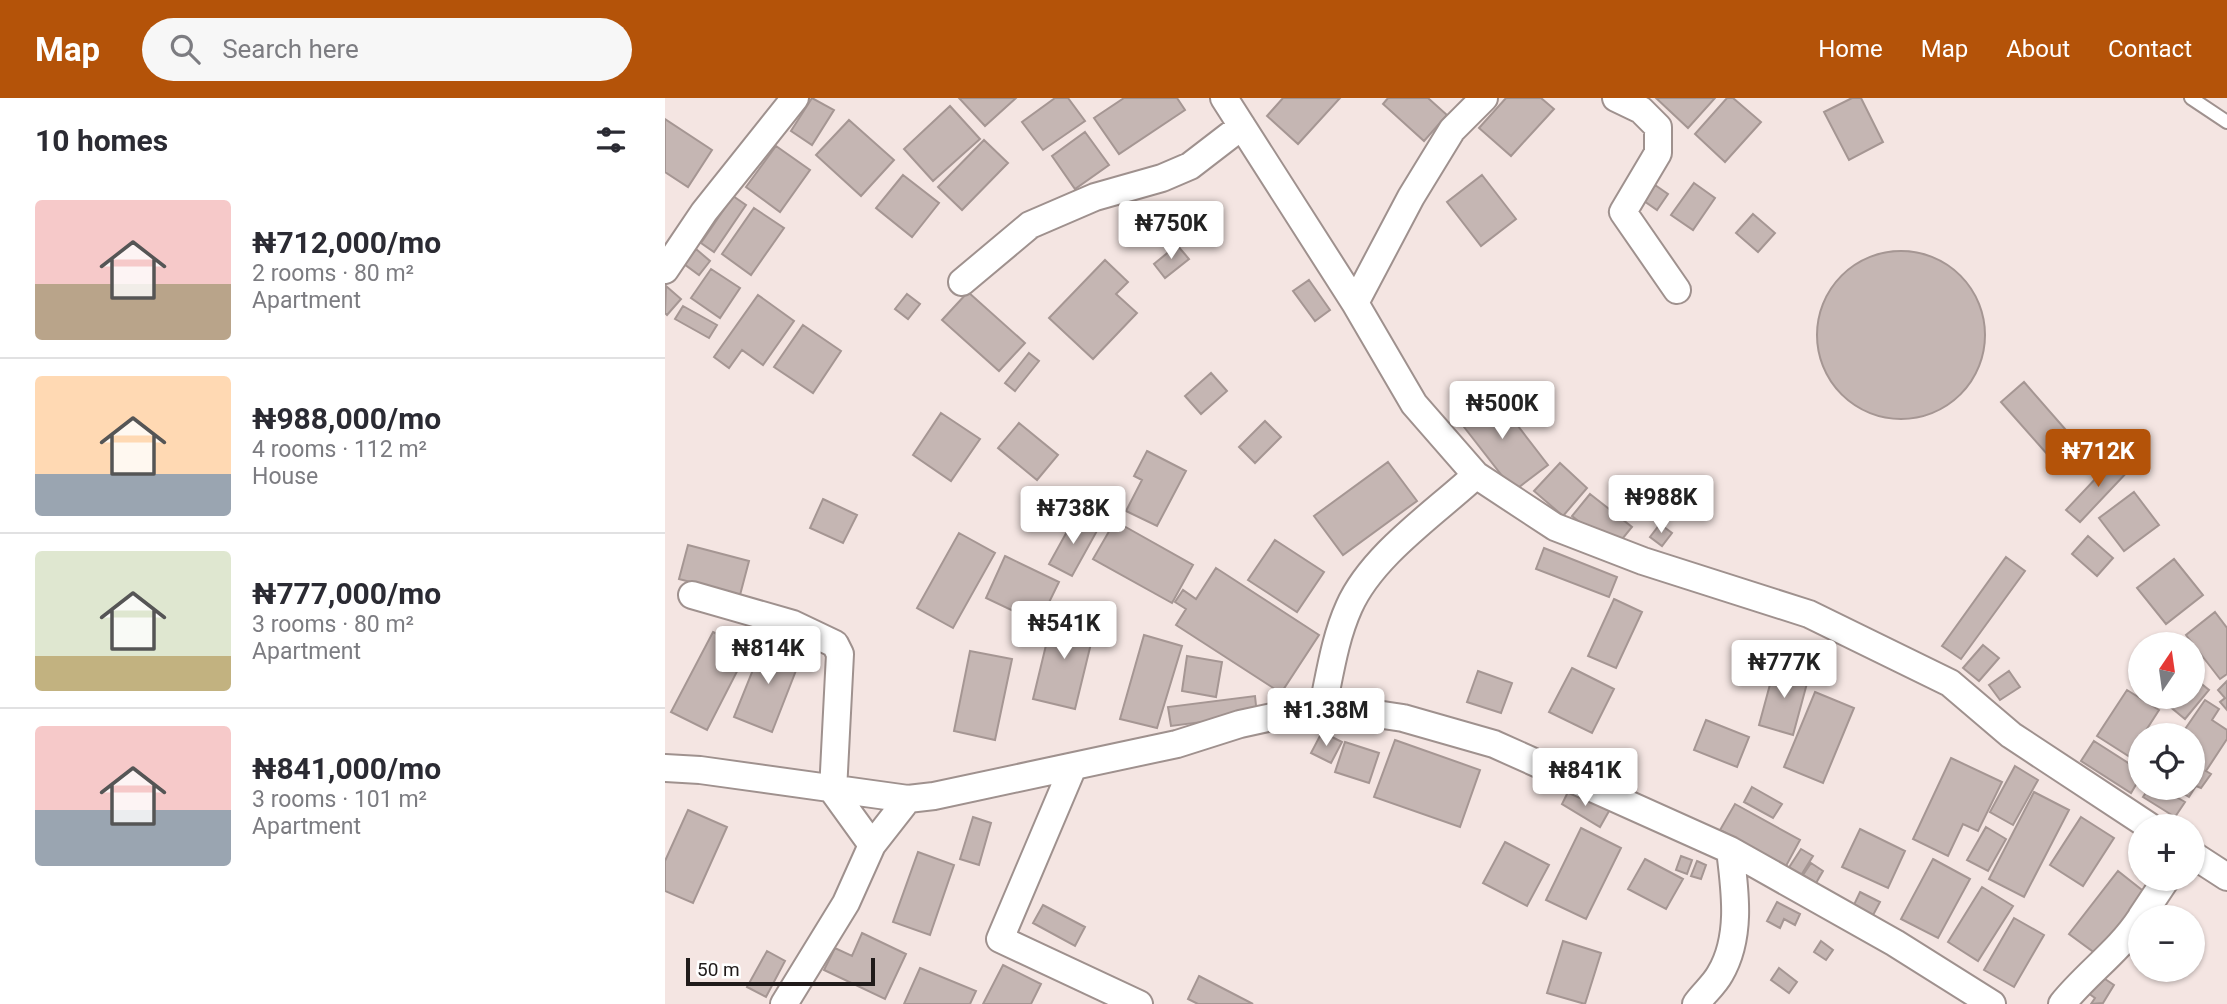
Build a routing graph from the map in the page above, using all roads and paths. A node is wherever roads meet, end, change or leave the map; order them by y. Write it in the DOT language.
graph roads {
  1 [pos="795,98"];
  2 [pos="1224,98"];
  3 [pos="1484,98"];
  4 [pos="1616,98"];
  5 [pos="2191,98"];
  6 [pos="2227,122"];
  7 [pos="1242,126"];
  8 [pos="665,270"];
  9 [pos="962,282"];
  10 [pos="1677,290"];
  11 [pos="1355,303"];
  12 [pos="1476,475"];
  13 [pos="692,595"];
  14 [pos="1323,706"];
  15 [pos="1073,767"];
  16 [pos="665,768"];
  17 [pos="834,791"];
  18 [pos="908,799"];
  19 [pos="2131,814"];
  20 [pos="872,845"];
  21 [pos="1730,850"];
  22 [pos="2205,863"];
  23 [pos="2227,877"];
  24 [pos="2128,938"];
  25 [pos="784,1004"];
  26 [pos="1139,1004"];
  27 [pos="1696,1004"];
  28 [pos="1992,1004"];
  29 [pos="2061,1004"];
  1 -- 8 [label="street"];
  2 -- 7 [label="street"];
  3 -- 11 [label="street"];
  4 -- 10 [label="street"];
  5 -- 6 [label="lane"];
  7 -- 9 [label="street"];
  7 -- 11 [label="street"];
  11 -- 12 [label="street"];
  12 -- 14 [label="street"];
  12 -- 19 [label="street"];
  13 -- 17 [label="street"];
  14 -- 15 [label="street"];
  14 -- 21 [label="street"];
  15 -- 18 [label="street"];
  15 -- 26 [label="street"];
  16 -- 17 [label="street"];
  17 -- 18 [label="street"];
  17 -- 20 [label="street"];
  18 -- 20 [label="street"];
  20 -- 25 [label="street"];
  21 -- 27 [label="street"];
  21 -- 28 [label="street"];
  22 -- 23 [label="street"];
  24 -- 29 [label="street"];
}
